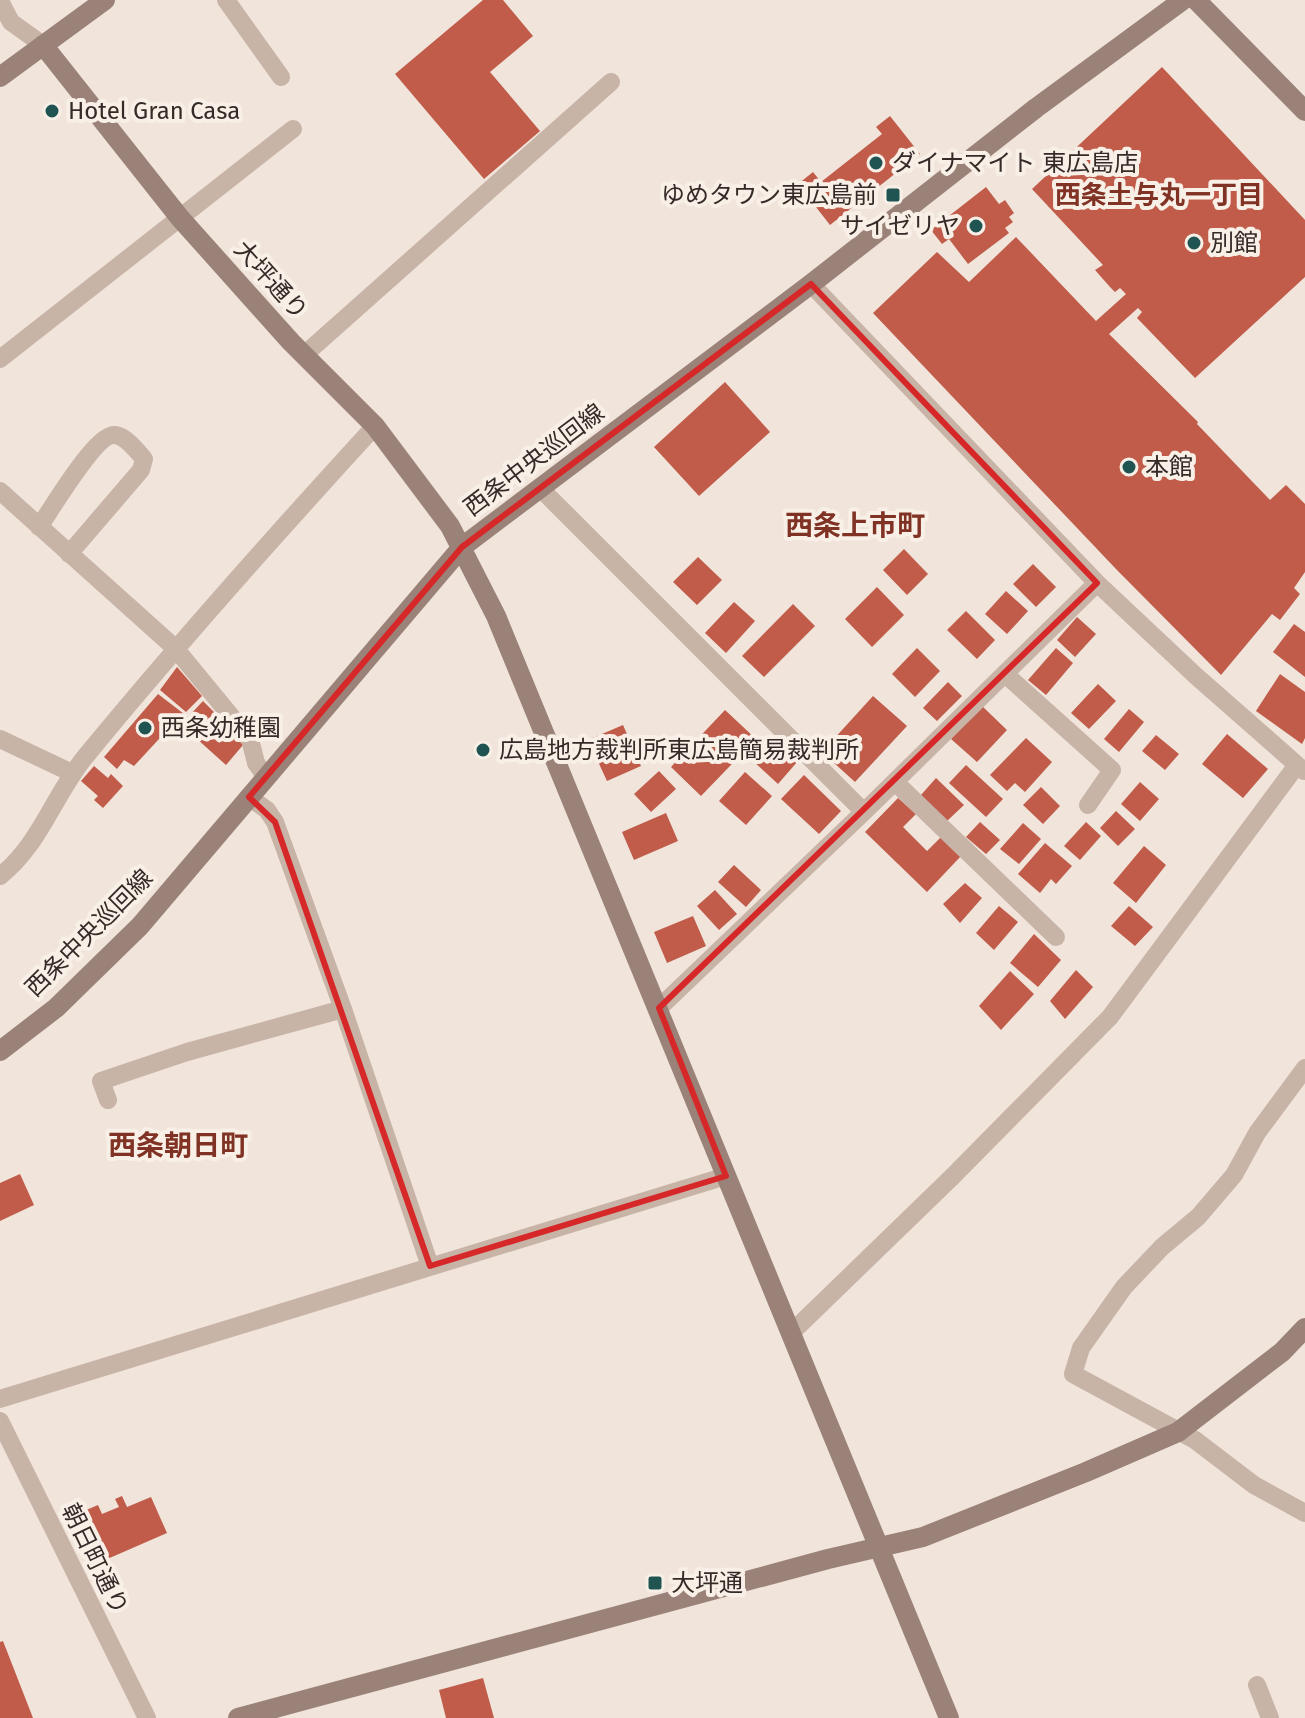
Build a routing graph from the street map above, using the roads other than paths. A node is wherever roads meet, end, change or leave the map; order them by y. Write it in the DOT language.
graph roads {
  1 [pos="105,0"];
  2 [pos="226,0"];
  3 [pos="1183,0"];
  4 [pos="1196,0"];
  5 [pos="0,1"];
  6 [pos="43,45"];
  7 [pos="0,77"];
  8 [pos="281,77"];
  9 [pos="611,82"];
  10 [pos="1305,111"];
  11 [pos="293,129"];
  12 [pos="180,218"];
  13 [pos="811,284"];
  14 [pos="304,355"];
  15 [pos="0,359"];
  16 [pos="375,426"];
  17 [pos="540,488"];
  18 [pos="0,491"];
  19 [pos="39,527"];
  20 [pos="462,547"];
  21 [pos="69,554"];
  22 [pos="1097,583"];
  23 [pos="175,648"];
  24 [pos="1005,674"];
  25 [pos="0,739"];
  26 [pos="1301,769"];
  27 [pos="72,773"];
  28 [pos="266,777"];
  29 [pos="895,782"];
  30 [pos="249,797"];
  31 [pos="1088,805"];
  32 [pos="864,812"];
  33 [pos="0,876"];
  34 [pos="1056,937"];
  35 [pos="659,1008"];
  36 [pos="343,1009"];
  37 [pos="0,1051"];
  38 [pos="1305,1068"];
  39 [pos="108,1100"];
  40 [pos="726,1176"];
  41 [pos="430,1266"];
  42 [pos="1305,1328"];
  43 [pos="791,1333"];
  44 [pos="0,1399"];
  45 [pos="0,1421"];
  46 [pos="1178,1432"];
  47 [pos="1305,1513"];
  48 [pos="877,1547"];
  49 [pos="1257,1685"];
  50 [pos="147,1718"];
  51 [pos="238,1718"];
  52 [pos="949,1718"];
  53 [pos="1270,1718"];
  1 -- 6 [label="street"];
  2 -- 8 [label="street"];
  3 -- 13 [label="street, 西条中央巡回線"];
  4 -- 10 [label="street"];
  5 -- 6 [label="street"];
  6 -- 7 [label="street"];
  6 -- 12 [label="street, 大坪通り"];
  9 -- 14 [label="street"];
  11 -- 12 [label="street"];
  12 -- 14 [label="street, 大坪通り"];
  12 -- 15 [label="street"];
  13 -- 17 [label="street, 西条中央巡回線"];
  13 -- 22 [label="street"];
  14 -- 16 [label="street, 大坪通り"];
  16 -- 20 [label="street, 大坪通り"];
  16 -- 23 [label="street"];
  17 -- 20 [label="street, 西条中央巡回線"];
  17 -- 32 [label="street"];
  18 -- 19 [label="street"];
  19 -- 21 [label="street"];
  19 -- 21 [label="street"];
  20 -- 28 [label="street, 西条中央巡回線"];
  20 -- 35 [label="street, 大坪通り"];
  21 -- 23 [label="street"];
  22 -- 24 [label="street"];
  22 -- 26 [label="street"];
  23 -- 27 [label="street"];
  23 -- 28 [label="street"];
  24 -- 29 [label="street"];
  24 -- 31 [label="street"];
  25 -- 27 [label="street"];
  26 -- 43 [label="street"];
  27 -- 33 [label="street"];
  28 -- 30 [label="street, 西条中央巡回線"];
  29 -- 32 [label="street"];
  29 -- 34 [label="street"];
  30 -- 36 [label="street"];
  30 -- 37 [label="street, 西条中央巡回線"];
  32 -- 35 [label="street"];
  35 -- 40 [label="street, 大坪通り"];
  36 -- 39 [label="street"];
  36 -- 41 [label="street"];
  38 -- 46 [label="street"];
  40 -- 41 [label="street"];
  40 -- 43 [label="street, 大坪通り"];
  41 -- 44 [label="street"];
  42 -- 46 [label="street"];
  43 -- 48 [label="street, 大坪通り"];
  45 -- 50 [label="street, 朝日町通り"];
  46 -- 47 [label="street"];
  46 -- 48 [label="street"];
  48 -- 51 [label="street"];
  48 -- 52 [label="street, 大坪通り"];
  49 -- 53 [label="street"];
}
